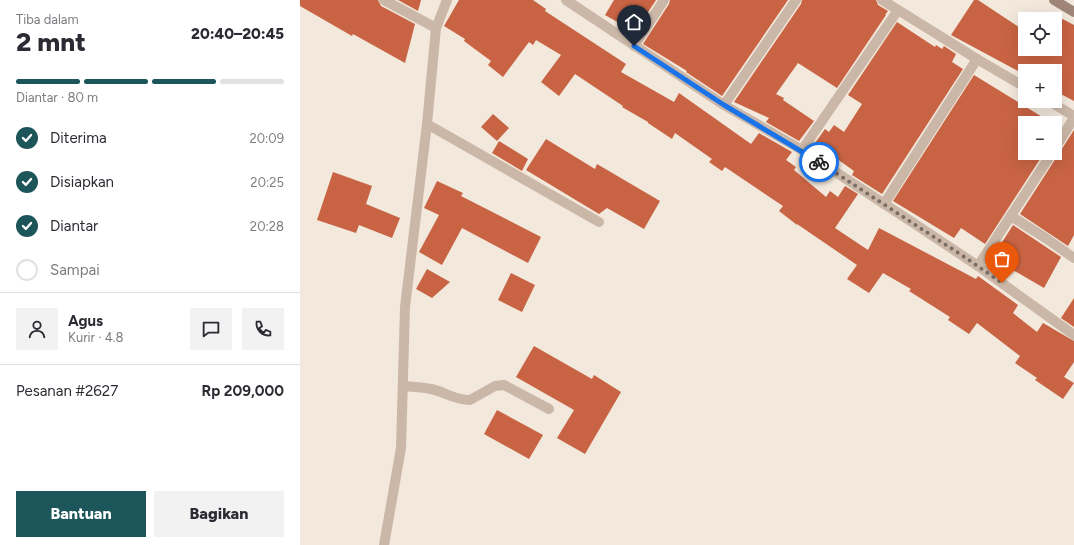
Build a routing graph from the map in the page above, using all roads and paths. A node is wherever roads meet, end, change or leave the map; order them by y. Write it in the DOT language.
graph roads {
  1 [pos="384,0"];
  2 [pos="448,0"];
  3 [pos="566,0"];
  4 [pos="664,0"];
  5 [pos="796,0"];
  6 [pos="882,0"];
  7 [pos="1054,0"];
  8 [pos="898,10"];
  9 [pos="1074,12"];
  10 [pos="436,28"];
  11 [pos="634,46"];
  12 [pos="977,59"];
  13 [pos="1018,83"];
  14 [pos="724,105"];
  15 [pos="1060,108"];
  16 [pos="1074,117"];
  17 [pos="427,124"];
  18 [pos="1062,137"];
  19 [pos="802,150"];
  20 [pos="1047,160"];
  21 [pos="884,204"];
  22 [pos="1011,216"];
  23 [pos="599,222"];
  24 [pos="1074,258"];
  25 [pos="978,266"];
  26 [pos="1074,335"];
  27 [pos="403,386"];
  28 [pos="549,409"];
  29 [pos="384,545"];
  1 -- 10 [label="street"];
  2 -- 10 [label="street"];
  3 -- 11 [label="street"];
  4 -- 11 [label="street"];
  5 -- 14 [label="street"];
  6 -- 8 [label="street"];
  7 -- 9 [label="main road"];
  8 -- 12 [label="street"];
  8 -- 19 [label="street"];
  10 -- 17 [label="street"];
  11 -- 14 [label="street"];
  12 -- 13 [label="street"];
  12 -- 21 [label="street"];
  14 -- 19 [label="street"];
  15 -- 16 [label="street"];
  16 -- 18 [label="street"];
  17 -- 23 [label="street"];
  17 -- 27 [label="street"];
  19 -- 21 [label="street"];
  20 -- 22 [label="street"];
  21 -- 25 [label="street"];
  22 -- 24 [label="street"];
  22 -- 25 [label="street"];
  25 -- 26 [label="street"];
  27 -- 28 [label="street"];
  27 -- 29 [label="street"];
}
